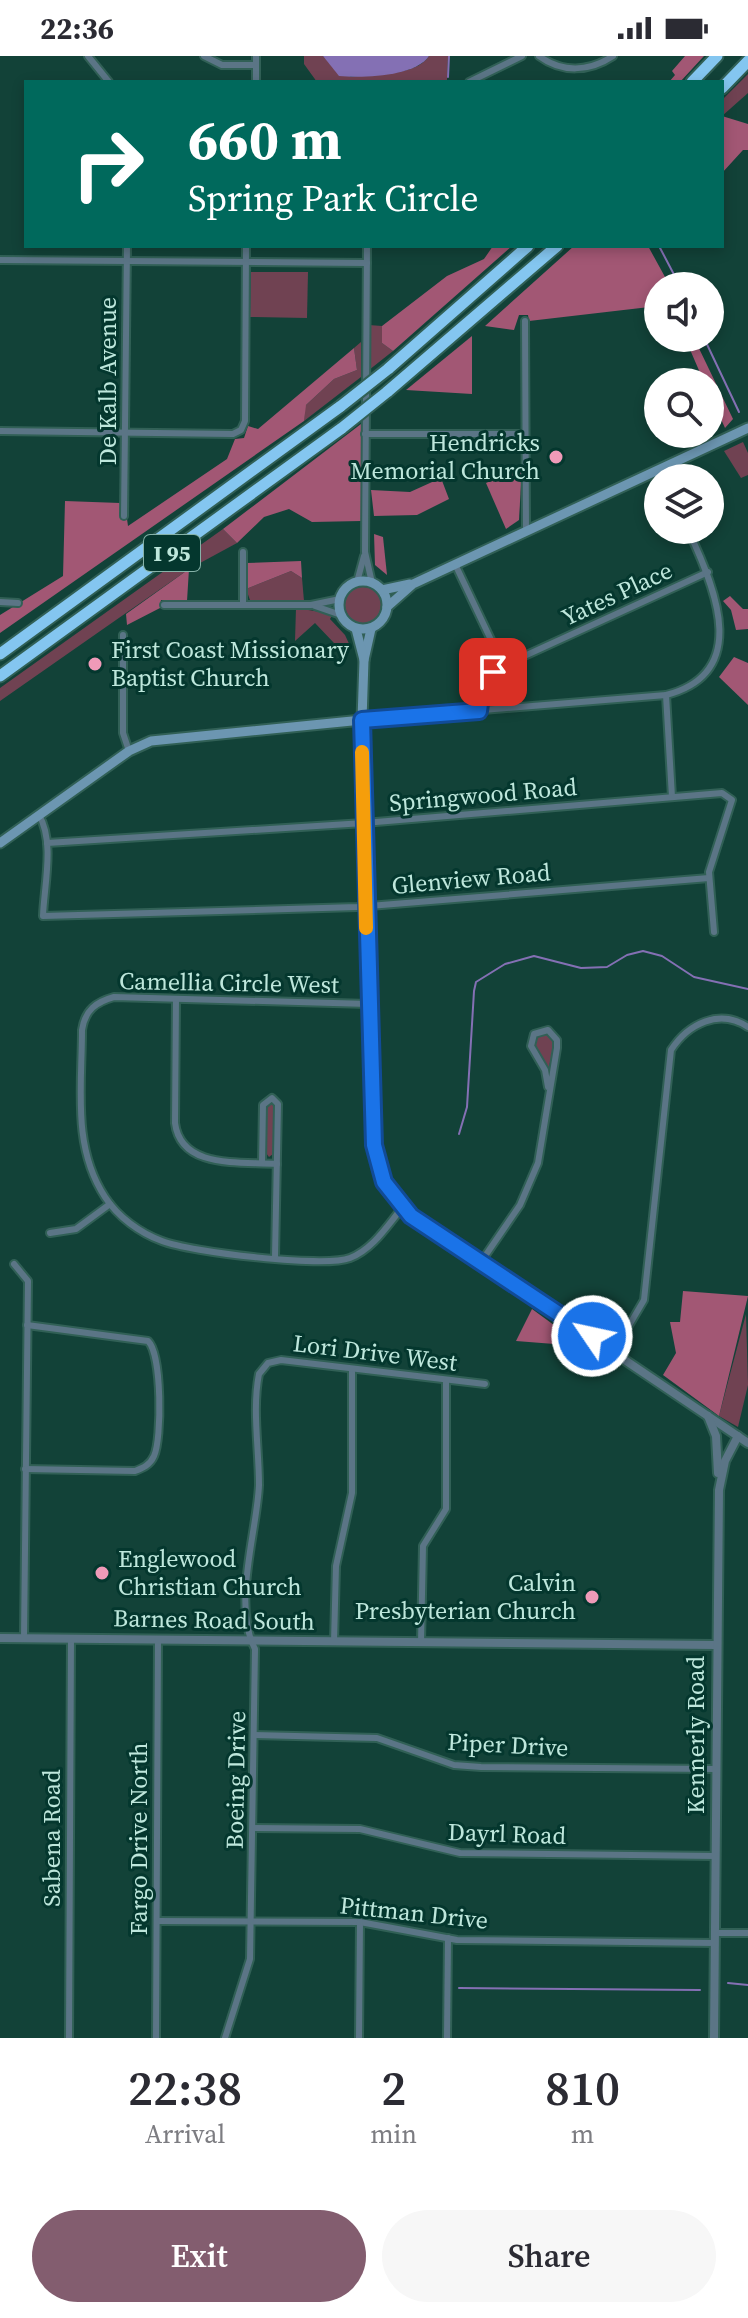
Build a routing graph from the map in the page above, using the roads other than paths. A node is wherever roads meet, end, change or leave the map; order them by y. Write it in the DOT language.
graph roads {
  1 [pos="88,56"];
  2 [pos="204,56"];
  3 [pos="256,56"];
  4 [pos="522,56"];
  5 [pos="539,56"];
  6 [pos="613,56"];
  7 [pos="717,56"];
  8 [pos="748,61"];
  9 [pos="256,65"];
  10 [pos="107,80"];
  11 [pos="256,80"];
  12 [pos="473,80"];
  13 [pos="694,80"];
  14 [pos="724,86"];
  15 [pos="127,248"];
  16 [pos="246,248"];
  17 [pos="367,248"];
  18 [pos="526,248"];
  19 [pos="555,248"];
  20 [pos="0,260"];
  21 [pos="126,262"];
  22 [pos="246,262"];
  23 [pos="367,263"];
  24 [pos="525,321"];
  25 [pos="748,428"];
  26 [pos="0,431"];
  27 [pos="126,433"];
  28 [pos="365,434"];
  29 [pos="525,434"];
  30 [pos="680,464"];
  31 [pos="644,481"];
  32 [pos="124,516"];
  33 [pos="526,531"];
  34 [pos="695,544"];
  35 [pos="243,552"];
  36 [pos="365,552"];
  37 [pos="455,564"];
  38 [pos="708,572"];
  39 [pos="357,582"];
  40 [pos="372,583"];
  41 [pos="413,584"];
  42 [pos="382,590"];
  43 [pos="340,599"];
  44 [pos="0,602"];
  45 [pos="18,603"];
  46 [pos="243,604"];
  47 [pos="164,605"];
  48 [pos="311,605"];
  49 [pos="387,607"];
  50 [pos="726,613"];
  51 [pos="341,615"];
  52 [pos="356,629"];
  53 [pos="371,629"];
  54 [pos="123,635"];
  55 [pos="0,654"];
  56 [pos="364,660"];
  57 [pos="498,668"];
  58 [pos="0,676"];
  59 [pos="709,682"];
  60 [pos="666,695"];
  61 [pos="479,711"];
  62 [pos="362,720"];
  63 [pos="129,751"];
  64 [pos="672,797"];
  65 [pos="39,815"];
  66 [pos="364,823"];
  67 [pos="0,843"];
  68 [pos="47,843"];
  69 [pos="709,878"];
  70 [pos="365,906"];
  71 [pos="714,932"];
  72 [pos="176,999"];
  73 [pos="369,1004"];
  74 [pos="748,1027"];
  75 [pos="548,1087"];
  76 [pos="262,1163"];
  77 [pos="277,1164"];
  78 [pos="110,1204"];
  79 [pos="402,1208"];
  80 [pos="50,1233"];
  81 [pos="275,1257"];
  82 [pos="481,1262"];
  83 [pos="14,1264"];
  84 [pos="27,1325"];
  85 [pos="614,1351"];
  86 [pos="262,1369"];
  87 [pos="352,1369"];
  88 [pos="446,1380"];
  89 [pos="485,1384"];
  90 [pos="707,1416"];
  91 [pos="738,1436"];
  92 [pos="748,1443"];
  93 [pos="25,1469"];
  94 [pos="719,1487"];
  95 [pos="0,1638"];
  96 [pos="24,1638"];
  97 [pos="71,1639"];
  98 [pos="158,1640"];
  99 [pos="251,1641"];
  100 [pos="334,1642"];
  101 [pos="421,1643"];
  102 [pos="716,1645"];
  103 [pos="254,1735"];
  104 [pos="716,1769"];
  105 [pos="253,1828"];
  106 [pos="715,1856"];
  107 [pos="157,1921"];
  108 [pos="251,1922"];
  109 [pos="360,1922"];
  110 [pos="748,1933"];
  111 [pos="448,1938"];
  112 [pos="715,1938"];
  113 [pos="69,2038"];
  114 [pos="156,2038"];
  115 [pos="225,2038"];
  116 [pos="359,2038"];
  117 [pos="447,2038"];
  118 [pos="714,2038"];
  1 -- 10 [label="street"];
  2 -- 9 [label="street"];
  3 -- 9 [label="street"];
  4 -- 12 [label="street"];
  5 -- 6 [label="street"];
  7 -- 13 [label="highway"];
  8 -- 14 [label="highway"];
  9 -- 11 [label="street"];
  15 -- 21 [label="street, De Kalb Avenue"];
  16 -- 22 [label="street"];
  17 -- 23 [label="street"];
  18 -- 55 [label="highway, I 95, bridge"];
  19 -- 58 [label="highway, I 95, bridge"];
  20 -- 21 [label="street"];
  21 -- 22 [label="street"];
  21 -- 27 [label="street, De Kalb Avenue"];
  22 -- 23 [label="street"];
  22 -- 27 [label="street"];
  23 -- 28 [label="street"];
  24 -- 29 [label="street"];
  25 -- 30 [label="main road"];
  26 -- 27 [label="street"];
  27 -- 32 [label="street, De Kalb Avenue"];
  28 -- 29 [label="street"];
  28 -- 36 [label="street"];
  29 -- 33 [label="street"];
  31 -- 33 [label="main road"];
  33 -- 37 [label="main road"];
  34 -- 38 [label="street"];
  35 -- 46 [label="street"];
  36 -- 39 [label="street"];
  36 -- 40 [label="street"];
  37 -- 41 [label="main road"];
  37 -- 57 [label="street"];
  38 -- 50 [label="street"];
  38 -- 57 [label="street, Yates Place"];
  39 -- 40 [label="main road"];
  39 -- 43 [label="main road"];
  40 -- 42 [label="main road"];
  41 -- 42 [label="main road"];
  41 -- 49 [label="main road"];
  42 -- 49 [label="main road"];
  43 -- 48 [label="street"];
  43 -- 51 [label="main road"];
  44 -- 45 [label="street"];
  46 -- 47 [label="street"];
  46 -- 48 [label="street"];
  48 -- 51 [label="street"];
  49 -- 53 [label="main road"];
  51 -- 52 [label="main road"];
  52 -- 53 [label="main road"];
  52 -- 56 [label="main road"];
  53 -- 56 [label="main road"];
  54 -- 63 [label="street"];
  56 -- 62 [label="main road"];
  57 -- 61 [label="street"];
  59 -- 60 [label="street"];
  60 -- 61 [label="street"];
  60 -- 64 [label="street"];
  61 -- 62 [label="street"];
  62 -- 63 [label="main road"];
  62 -- 66 [label="street"];
  63 -- 65 [label="main road"];
  64 -- 66 [label="street, Springwood Road"];
  64 -- 69 [label="street, Springwood Road"];
  65 -- 67 [label="main road"];
  65 -- 68 [label="street"];
  66 -- 68 [label="street, Springwood Road"];
  66 -- 70 [label="street"];
  68 -- 70 [label="street, Glenview Road"];
  69 -- 70 [label="street, Glenview Road"];
  69 -- 71 [label="street"];
  70 -- 73 [label="street"];
  72 -- 73 [label="street, Camellia Circle West"];
  72 -- 76 [label="street"];
  72 -- 78 [label="street, Camellia Circle West"];
  73 -- 79 [label="street"];
  74 -- 85 [label="street"];
  75 -- 75 [label="street"];
  75 -- 82 [label="street"];
  76 -- 77 [label="street"];
  76 -- 77 [label="street"];
  77 -- 81 [label="street"];
  78 -- 80 [label="street"];
  78 -- 81 [label="street"];
  79 -- 81 [label="street"];
  79 -- 82 [label="street"];
  82 -- 85 [label="street"];
  83 -- 84 [label="street"];
  84 -- 93 [label="street"];
  84 -- 93 [label="street"];
  85 -- 90 [label="street"];
  86 -- 87 [label="street, Lori Drive West"];
  86 -- 99 [label="street, Boeing Drive"];
  87 -- 88 [label="street, Lori Drive West"];
  87 -- 100 [label="street"];
  88 -- 89 [label="street, Lori Drive West"];
  88 -- 101 [label="street"];
  90 -- 91 [label="street"];
  90 -- 94 [label="street"];
  91 -- 92 [label="street"];
  91 -- 94 [label="street, Kennerly Road"];
  93 -- 96 [label="street"];
  94 -- 102 [label="street, Kennerly Road"];
  95 -- 96 [label="street, Barnes Road South"];
  96 -- 97 [label="street, Barnes Road South"];
  97 -- 98 [label="street, Barnes Road South"];
  97 -- 113 [label="street, Sabena Road"];
  98 -- 99 [label="street, Barnes Road South"];
  98 -- 107 [label="street, Fargo Drive North"];
  99 -- 100 [label="street, Barnes Road South"];
  99 -- 103 [label="street, Boeing Drive"];
  100 -- 101 [label="street, Barnes Road South"];
  101 -- 102 [label="street, Barnes Road South"];
  102 -- 104 [label="street, Kennerly Road"];
  103 -- 104 [label="street, Piper Drive"];
  103 -- 105 [label="street, Boeing Drive"];
  104 -- 106 [label="street, Kennerly Road"];
  105 -- 106 [label="street, Dayrl Road"];
  105 -- 108 [label="street, Boeing Drive"];
  106 -- 112 [label="street, Kennerly Road"];
  107 -- 108 [label="street, Pittman Drive"];
  107 -- 114 [label="street, Fargo Drive North"];
  108 -- 109 [label="street, Pittman Drive"];
  108 -- 115 [label="street, Boeing Drive"];
  109 -- 111 [label="street, Pittman Drive"];
  109 -- 116 [label="street"];
  110 -- 112 [label="street, Pittman Drive"];
  111 -- 112 [label="street, Pittman Drive"];
  111 -- 117 [label="street"];
  112 -- 118 [label="street, Kennerly Road"];
}
